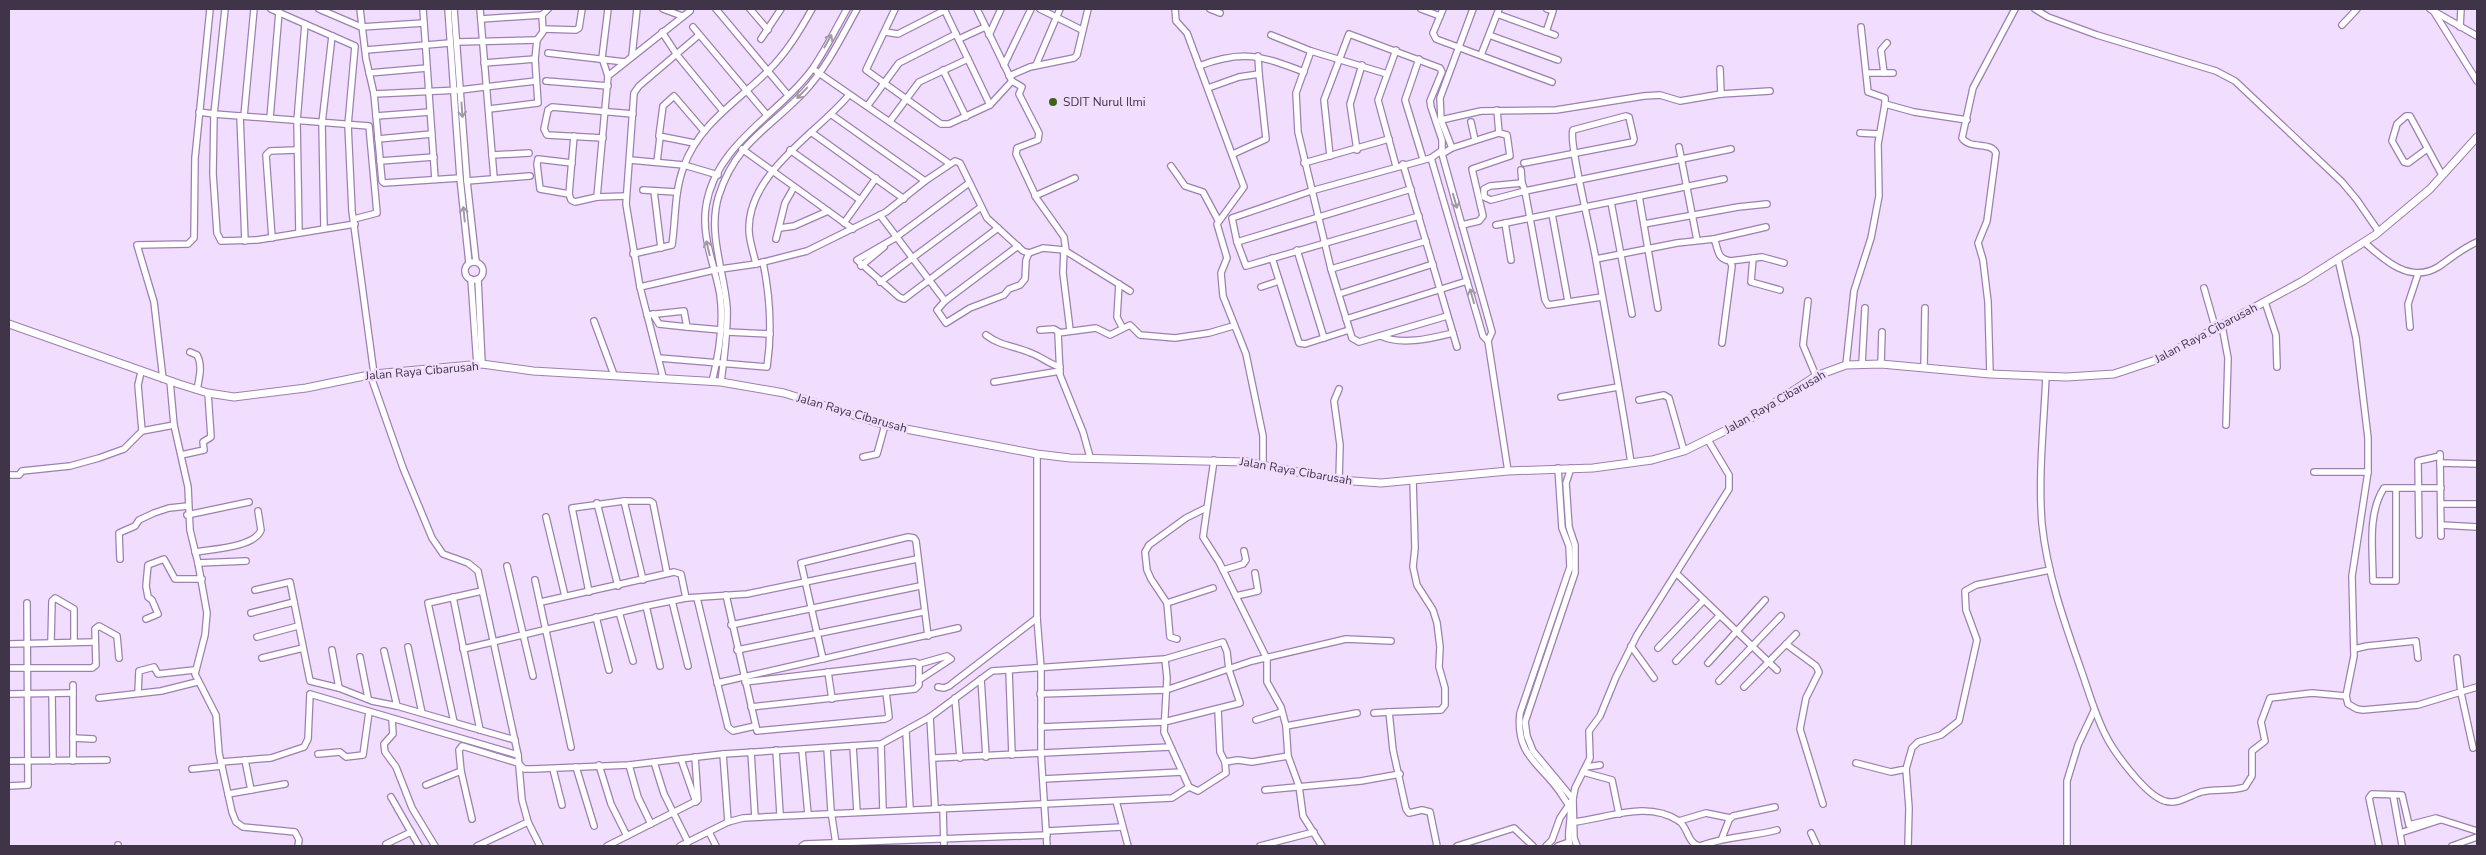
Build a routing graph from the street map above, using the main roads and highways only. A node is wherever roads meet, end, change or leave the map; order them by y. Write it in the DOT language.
graph roads {
  1 [pos="2477,137"];
  2 [pos="9,324"];
  1 -- 2 [label="main road, Jalan Raya Cibarusah"];
}
